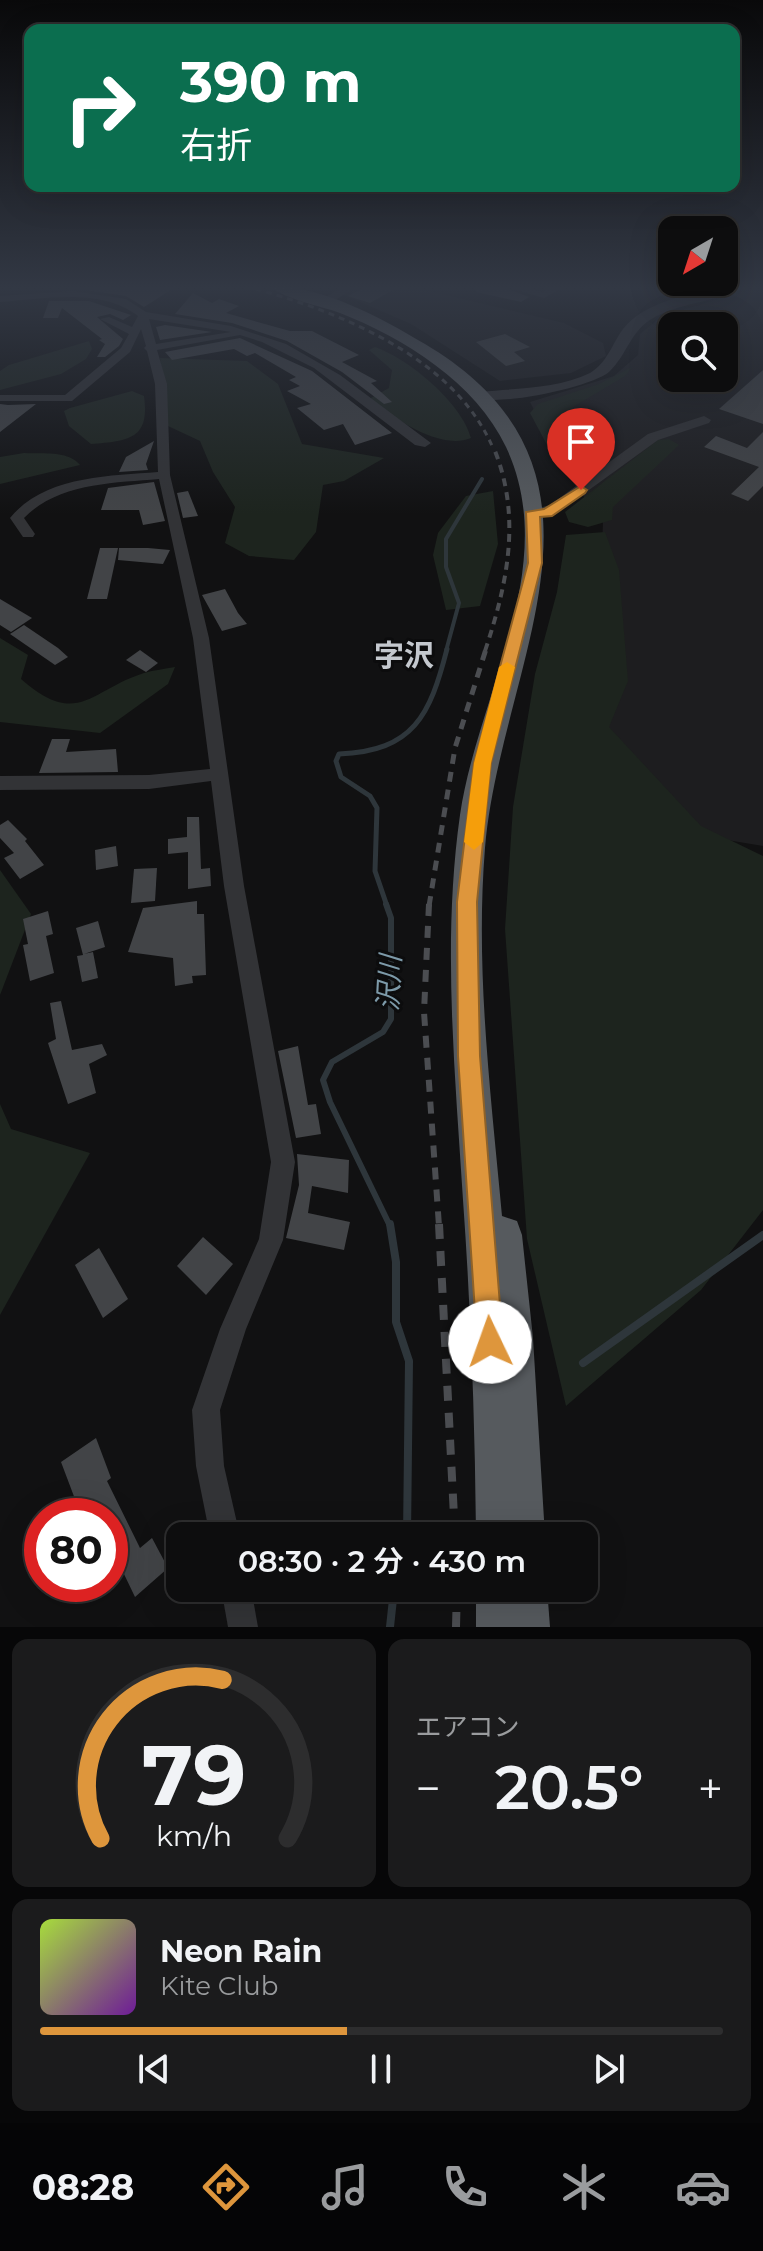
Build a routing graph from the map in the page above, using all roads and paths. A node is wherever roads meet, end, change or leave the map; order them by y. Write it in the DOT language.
graph roads {
  1 [pos="112,362"];
  2 [pos="154,362"];
  3 [pos="310,362"];
  4 [pos="448,362"];
  5 [pos="611,362"];
  6 [pos="487,395"];
  7 [pos="0,398"];
  8 [pos="704,420"];
  9 [pos="425,443"];
  10 [pos="164,475"];
  11 [pos="540,512"];
  12 [pos="28,534"];
  13 [pos="220,774"];
  14 [pos="0,783"];
  15 [pos="222,1522"];
  16 [pos="498,1522"];
  17 [pos="521,1522"];
  18 [pos="239,1602"];
  19 [pos="499,1602"];
  20 [pos="525,1602"];
  21 [pos="243,1627"];
  22 [pos="500,1627"];
  23 [pos="526,1627"];
  1 -- 7 [label="street"];
  2 -- 10 [label="street"];
  3 -- 9 [label="street"];
  4 -- 6 [label="highway"];
  5 -- 6 [label="street"];
  6 -- 11 [label="highway"];
  8 -- 11 [label="street"];
  10 -- 12 [label="street"];
  10 -- 13 [label="street"];
  11 -- 16 [label="highway"];
  11 -- 17 [label="highway"];
  13 -- 14 [label="street"];
  13 -- 15 [label="street"];
  18 -- 21 [label="street"];
  19 -- 22 [label="highway"];
  20 -- 23 [label="highway"];
}
